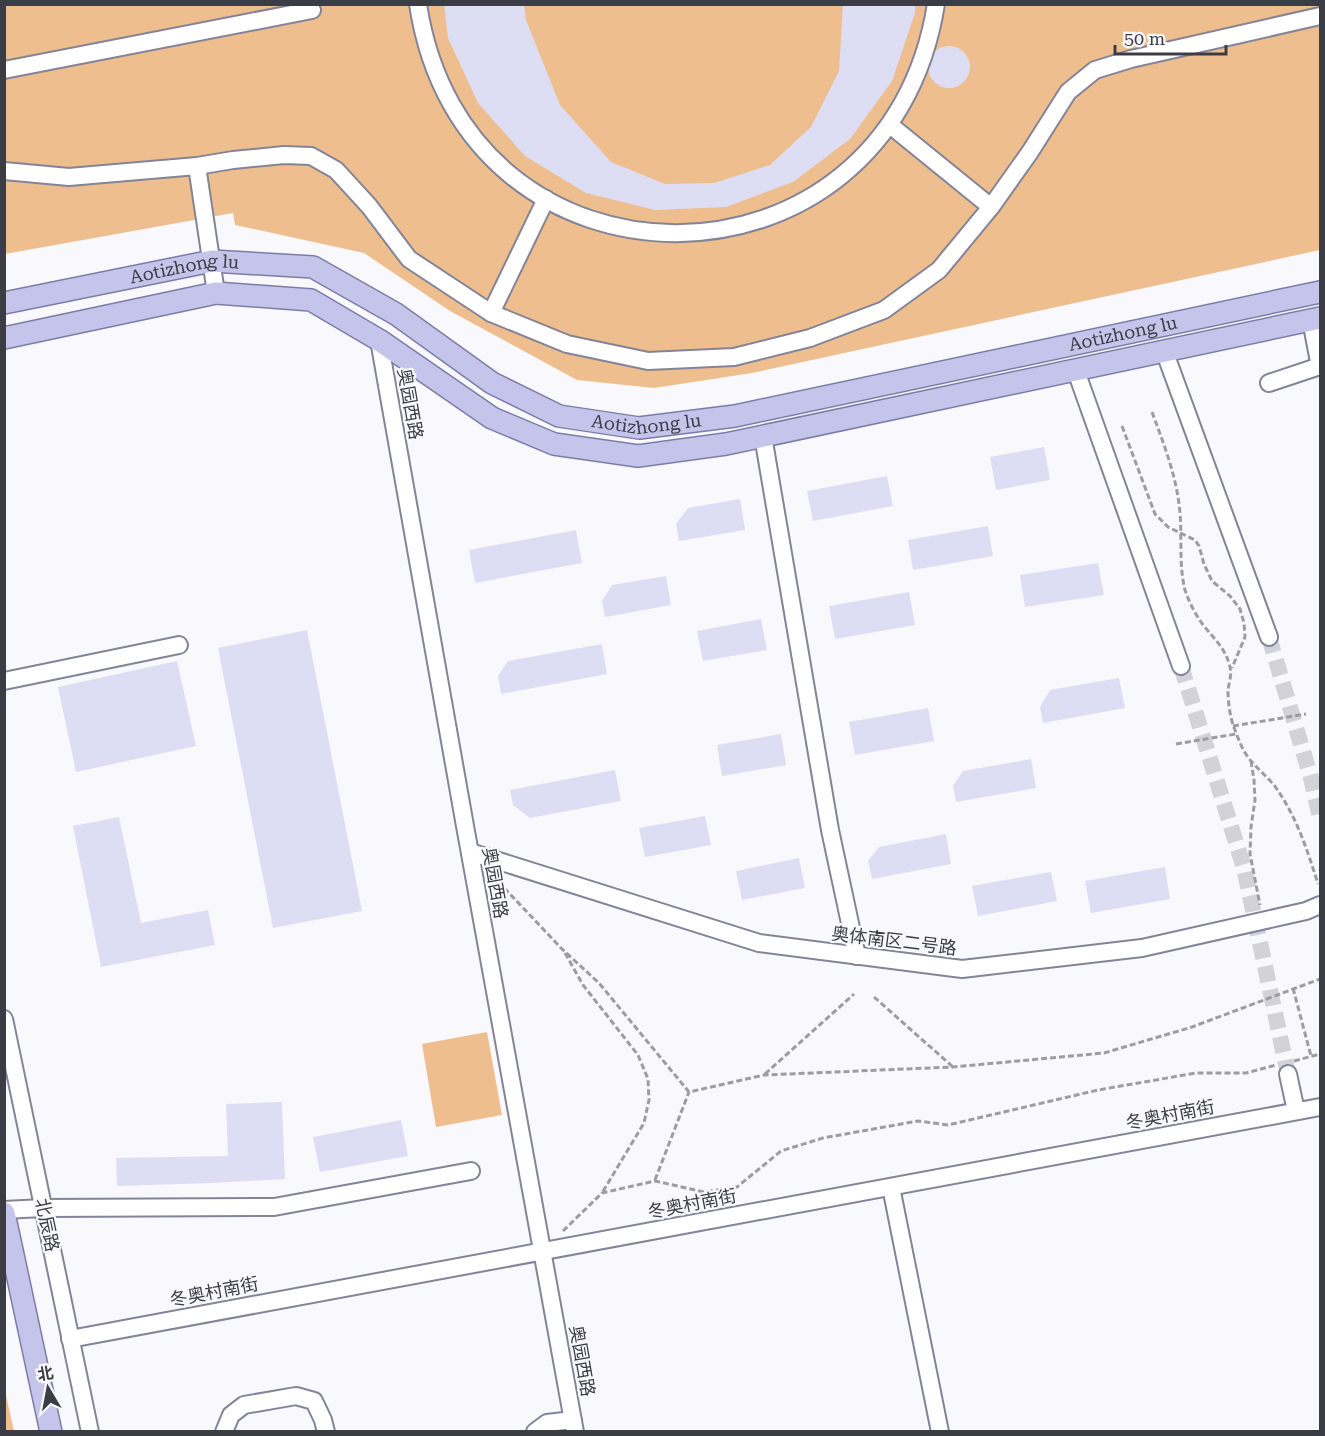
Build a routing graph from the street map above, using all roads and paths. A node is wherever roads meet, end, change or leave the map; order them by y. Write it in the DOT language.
graph roads {
  1 [pos="418,4"];
  2 [pos="936,4"];
  3 [pos="312,10"];
  4 [pos="1320,16"];
  5 [pos="4,70"];
  6 [pos="890,124"];
  7 [pos="196,166"];
  8 [pos="4,171"];
  9 [pos="546,200"];
  10 [pos="990,207"];
  11 [pos="212,261"];
  12 [pos="1320,292"];
  13 [pos="216,293"];
  14 [pos="4,303"];
  15 [pos="490,313"];
  16 [pos="1316,319"];
  17 [pos="4,338"];
  18 [pos="379,340"];
  19 [pos="1165,353"];
  20 [pos="1320,367"];
  21 [pos="1076,371"];
  22 [pos="1269,382"];
  23 [pos="1152,412"];
  24 [pos="1122,426"];
  25 [pos="763,436"];
  26 [pos="1269,637"];
  27 [pos="179,645"];
  28 [pos="1181,666"];
  29 [pos="1231,670"];
  30 [pos="4,681"];
  31 [pos="1306,714"];
  32 [pos="1233,726"];
  33 [pos="1236,734"];
  34 [pos="1176,744"];
  35 [pos="1251,761"];
  36 [pos="470,852"];
  37 [pos="1318,884"];
  38 [pos="1260,905"];
  39 [pos="1320,905"];
  40 [pos="562,949"];
  41 [pos="857,956"];
  42 [pos="1320,979"];
  43 [pos="1293,988"];
  44 [pos="854,994"];
  45 [pos="874,997"];
  46 [pos="4,1019"];
  47 [pos="1320,1054"];
  48 [pos="1311,1056"];
  49 [pos="953,1067"];
  50 [pos="1286,1067"];
  51 [pos="764,1075"];
  52 [pos="689,1092"];
  53 [pos="1320,1107"];
  54 [pos="1296,1111"];
  55 [pos="471,1171"];
  56 [pos="655,1181"];
  57 [pos="891,1186"];
  58 [pos="602,1193"];
  59 [pos="44,1208"];
  60 [pos="4,1211"];
  61 [pos="542,1251"];
  62 [pos="70,1339"];
  63 [pos="574,1426"];
  64 [pos="51,1431"];
  65 [pos="90,1431"];
  66 [pos="224,1431"];
  67 [pos="326,1431"];
  68 [pos="535,1431"];
  69 [pos="940,1431"];
  1 -- 9 [label="street"];
  2 -- 6 [label="street"];
  3 -- 5 [label="street"];
  4 -- 10 [label="street"];
  6 -- 9 [label="street"];
  6 -- 10 [label="street"];
  7 -- 8 [label="street"];
  7 -- 11 [label="street"];
  7 -- 15 [label="street"];
  9 -- 15 [label="street"];
  10 -- 15 [label="street"];
  11 -- 12 [label="main road, Aotizhong lu"];
  11 -- 13 [label="street"];
  11 -- 14 [label="main road, Aotizhong lu"];
  13 -- 17 [label="main road, Aotizhong lu"];
  13 -- 18 [label="main road, Aotizhong lu"];
  16 -- 19 [label="main road, Aotizhong lu"];
  16 -- 20 [label="street"];
  18 -- 25 [label="main road, Aotizhong lu"];
  18 -- 36 [label="street, 奥园西路"];
  19 -- 21 [label="main road, Aotizhong lu"];
  19 -- 26 [label="street"];
  20 -- 22 [label="street"];
  21 -- 25 [label="main road, Aotizhong lu"];
  21 -- 28 [label="street"];
  23 -- 29 [label="path"];
  24 -- 29 [label="path"];
  25 -- 41 [label="street"];
  27 -- 30 [label="street"];
  29 -- 32 [label="path"];
  31 -- 32 [label="path"];
  32 -- 33 [label="path"];
  33 -- 34 [label="path"];
  33 -- 35 [label="path"];
  35 -- 37 [label="path"];
  35 -- 38 [label="path"];
  36 -- 40 [label="path"];
  36 -- 41 [label="street, 奥体南区二号路"];
  36 -- 61 [label="street, 奥园西路"];
  39 -- 41 [label="street, 奥体南区二号路"];
  40 -- 52 [label="path"];
  40 -- 58 [label="path"];
  42 -- 43 [label="path"];
  43 -- 48 [label="path"];
  43 -- 49 [label="path"];
  44 -- 51 [label="path"];
  45 -- 49 [label="path"];
  46 -- 59 [label="street, 北辰路"];
  47 -- 48 [label="path"];
  48 -- 50 [label="path"];
  49 -- 51 [label="path"];
  50 -- 54 [label="street"];
  50 -- 56 [label="path"];
  51 -- 52 [label="path"];
  52 -- 56 [label="path"];
  53 -- 54 [label="street, 冬奥村南街"];
  54 -- 57 [label="street, 冬奥村南街"];
  55 -- 59 [label="street"];
  56 -- 58 [label="path"];
  57 -- 61 [label="street, 冬奥村南街"];
  57 -- 69 [label="street"];
  58 -- 61 [label="path"];
  59 -- 60 [label="street"];
  59 -- 62 [label="street, 北辰路"];
  60 -- 64 [label="main road"];
  61 -- 62 [label="street, 冬奥村南街"];
  61 -- 63 [label="street, 奥园西路"];
  62 -- 65 [label="street, 北辰路"];
  63 -- 68 [label="street"];
  66 -- 67 [label="street"];
}
